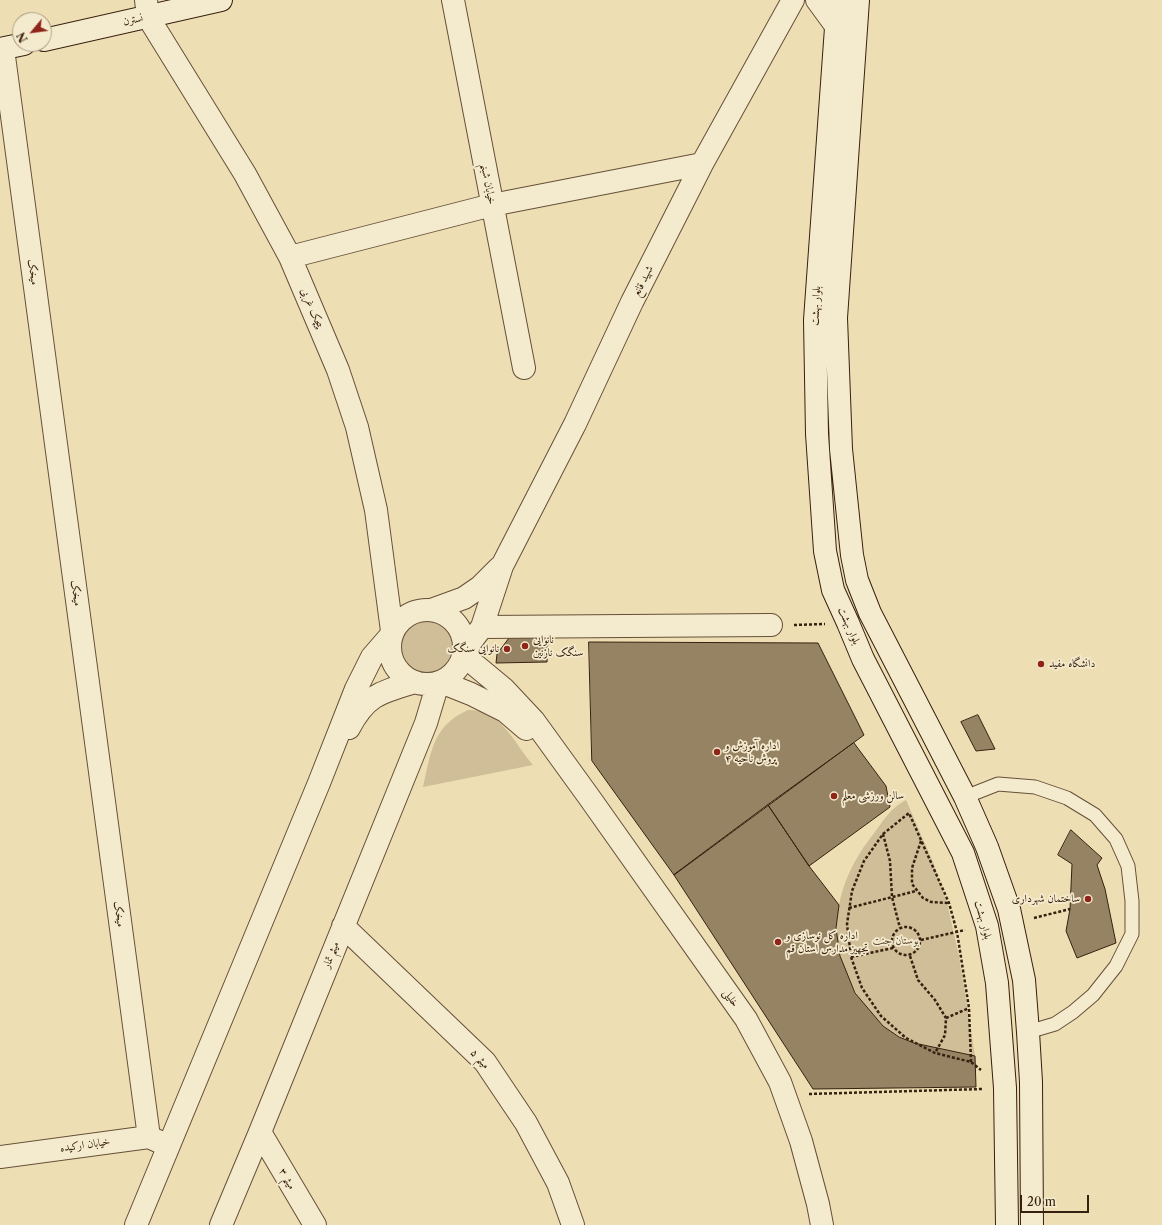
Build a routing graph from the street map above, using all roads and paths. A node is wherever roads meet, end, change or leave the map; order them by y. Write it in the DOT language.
graph roads {
  1 [pos="221,0"];
  2 [pos="453,0"];
  3 [pos="793,0"];
  4 [pos="817,0"];
  5 [pos="838,0"];
  6 [pos="858,0"];
  7 [pos="147,9"];
  8 [pos="836,26"];
  9 [pos="52,38"];
  10 [pos="12,47"];
  11 [pos="1,49"];
  12 [pos="702,164"];
  13 [pos="492,205"];
  14 [pos="290,257"];
  15 [pos="524,368"];
  16 [pos="502,566"];
  17 [pos="387,586"];
  18 [pos="431,610"];
  19 [pos="409,614"];
  20 [pos="771,625"];
  21 [pos="482,627"];
  22 [pos="392,633"];
  23 [pos="464,653"];
  24 [pos="415,682"];
  25 [pos="440,682"];
  26 [pos="319,784"];
  27 [pos="589,797"];
  28 [pos="964,797"];
  29 [pos="883,834"];
  30 [pos="921,841"];
  31 [pos="916,891"];
  32 [pos="892,897"];
  33 [pos="949,903"];
  34 [pos="849,908"];
  35 [pos="1070,909"];
  36 [pos="1012,924"];
  37 [pos="343,926"];
  38 [pos="986,926"];
  39 [pos="900,928"];
  40 [pos="957,932"];
  41 [pos="921,940"];
  42 [pos="893,948"];
  43 [pos="910,956"];
  44 [pos="851,957"];
  45 [pos="969,1008"];
  46 [pos="946,1018"];
  47 [pos="1028,1032"];
  48 [pos="935,1053"];
  49 [pos="1005,1088"];
  50 [pos="784,1095"];
  51 [pos="260,1132"];
  52 [pos="149,1137"];
  53 [pos="169,1146"];
  54 [pos="0,1157"];
  55 [pos="136,1225"];
  56 [pos="221,1225"];
  57 [pos="315,1225"];
  58 [pos="573,1225"];
  59 [pos="822,1225"];
  60 [pos="1007,1225"];
  61 [pos="1032,1225"];
  1 -- 7 [label="street, نسترن"];
  2 -- 13 [label="street, خیابان شبنم"];
  3 -- 12 [label="street, شهید قانع"];
  4 -- 8 [label="street"];
  5 -- 8 [label="street, بلوار بهشت"];
  6 -- 28 [label="street, بلوار بهشت"];
  7 -- 9 [label="street, نسترن"];
  7 -- 14 [label="street, پیچک غربی"];
  8 -- 38 [label="street, بلوار بهشت"];
  10 -- 11 [label="street"];
  11 -- 52 [label="street, میخک"];
  12 -- 13 [label="street"];
  12 -- 16 [label="street, شهید قانع"];
  13 -- 14 [label="street"];
  13 -- 15 [label="street, خیابان شبنم"];
  14 -- 17 [label="street, پیچک غربی"];
  16 -- 18 [label="street"];
  16 -- 21 [label="street"];
  17 -- 19 [label="street"];
  17 -- 22 [label="street, پیچک غربی"];
  18 -- 19 [label="street"];
  18 -- 23 [label="street"];
  19 -- 22 [label="street"];
  20 -- 21 [label="street"];
  21 -- 23 [label="street"];
  22 -- 24 [label="street"];
  22 -- 26 [label="street"];
  23 -- 25 [label="street"];
  23 -- 27 [label="street"];
  24 -- 25 [label="street"];
  24 -- 26 [label="street"];
  25 -- 27 [label="street"];
  25 -- 37 [label="street, میثم تمار"];
  26 -- 53 [label="street"];
  27 -- 50 [label="street, خلیلی"];
  28 -- 36 [label="street, بلوار بهشت"];
  28 -- 47 [label="lane"];
  29 -- 30 [label="path"];
  29 -- 32 [label="path"];
  29 -- 34 [label="path"];
  30 -- 31 [label="path"];
  30 -- 33 [label="path"];
  31 -- 32 [label="path"];
  31 -- 33 [label="path"];
  32 -- 34 [label="path"];
  32 -- 39 [label="path"];
  33 -- 40 [label="path"];
  34 -- 44 [label="path"];
  35 -- 36 [label="path"];
  36 -- 47 [label="street, بلوار بهشت"];
  37 -- 51 [label="street, میثم تمار"];
  37 -- 58 [label="street, میثم ۵"];
  38 -- 40 [label="path"];
  38 -- 49 [label="street, بلوار بهشت"];
  39 -- 41 [label="path"];
  39 -- 42 [label="path"];
  40 -- 41 [label="path"];
  40 -- 45 [label="path"];
  41 -- 43 [label="path"];
  42 -- 43 [label="path"];
  42 -- 44 [label="path"];
  43 -- 46 [label="path"];
  44 -- 48 [label="path"];
  45 -- 46 [label="path"];
  45 -- 48 [label="path"];
  46 -- 48 [label="path"];
  47 -- 61 [label="street, بلوار بهشت"];
  49 -- 50 [label="path"];
  49 -- 60 [label="street, بلوار بهشت"];
  50 -- 59 [label="street, خلیلی"];
  51 -- 56 [label="street, میثم تمار"];
  51 -- 57 [label="street, میثم ۳"];
  52 -- 53 [label="street"];
  52 -- 54 [label="street, خیابان ارکیده"];
  53 -- 55 [label="street"];
}
